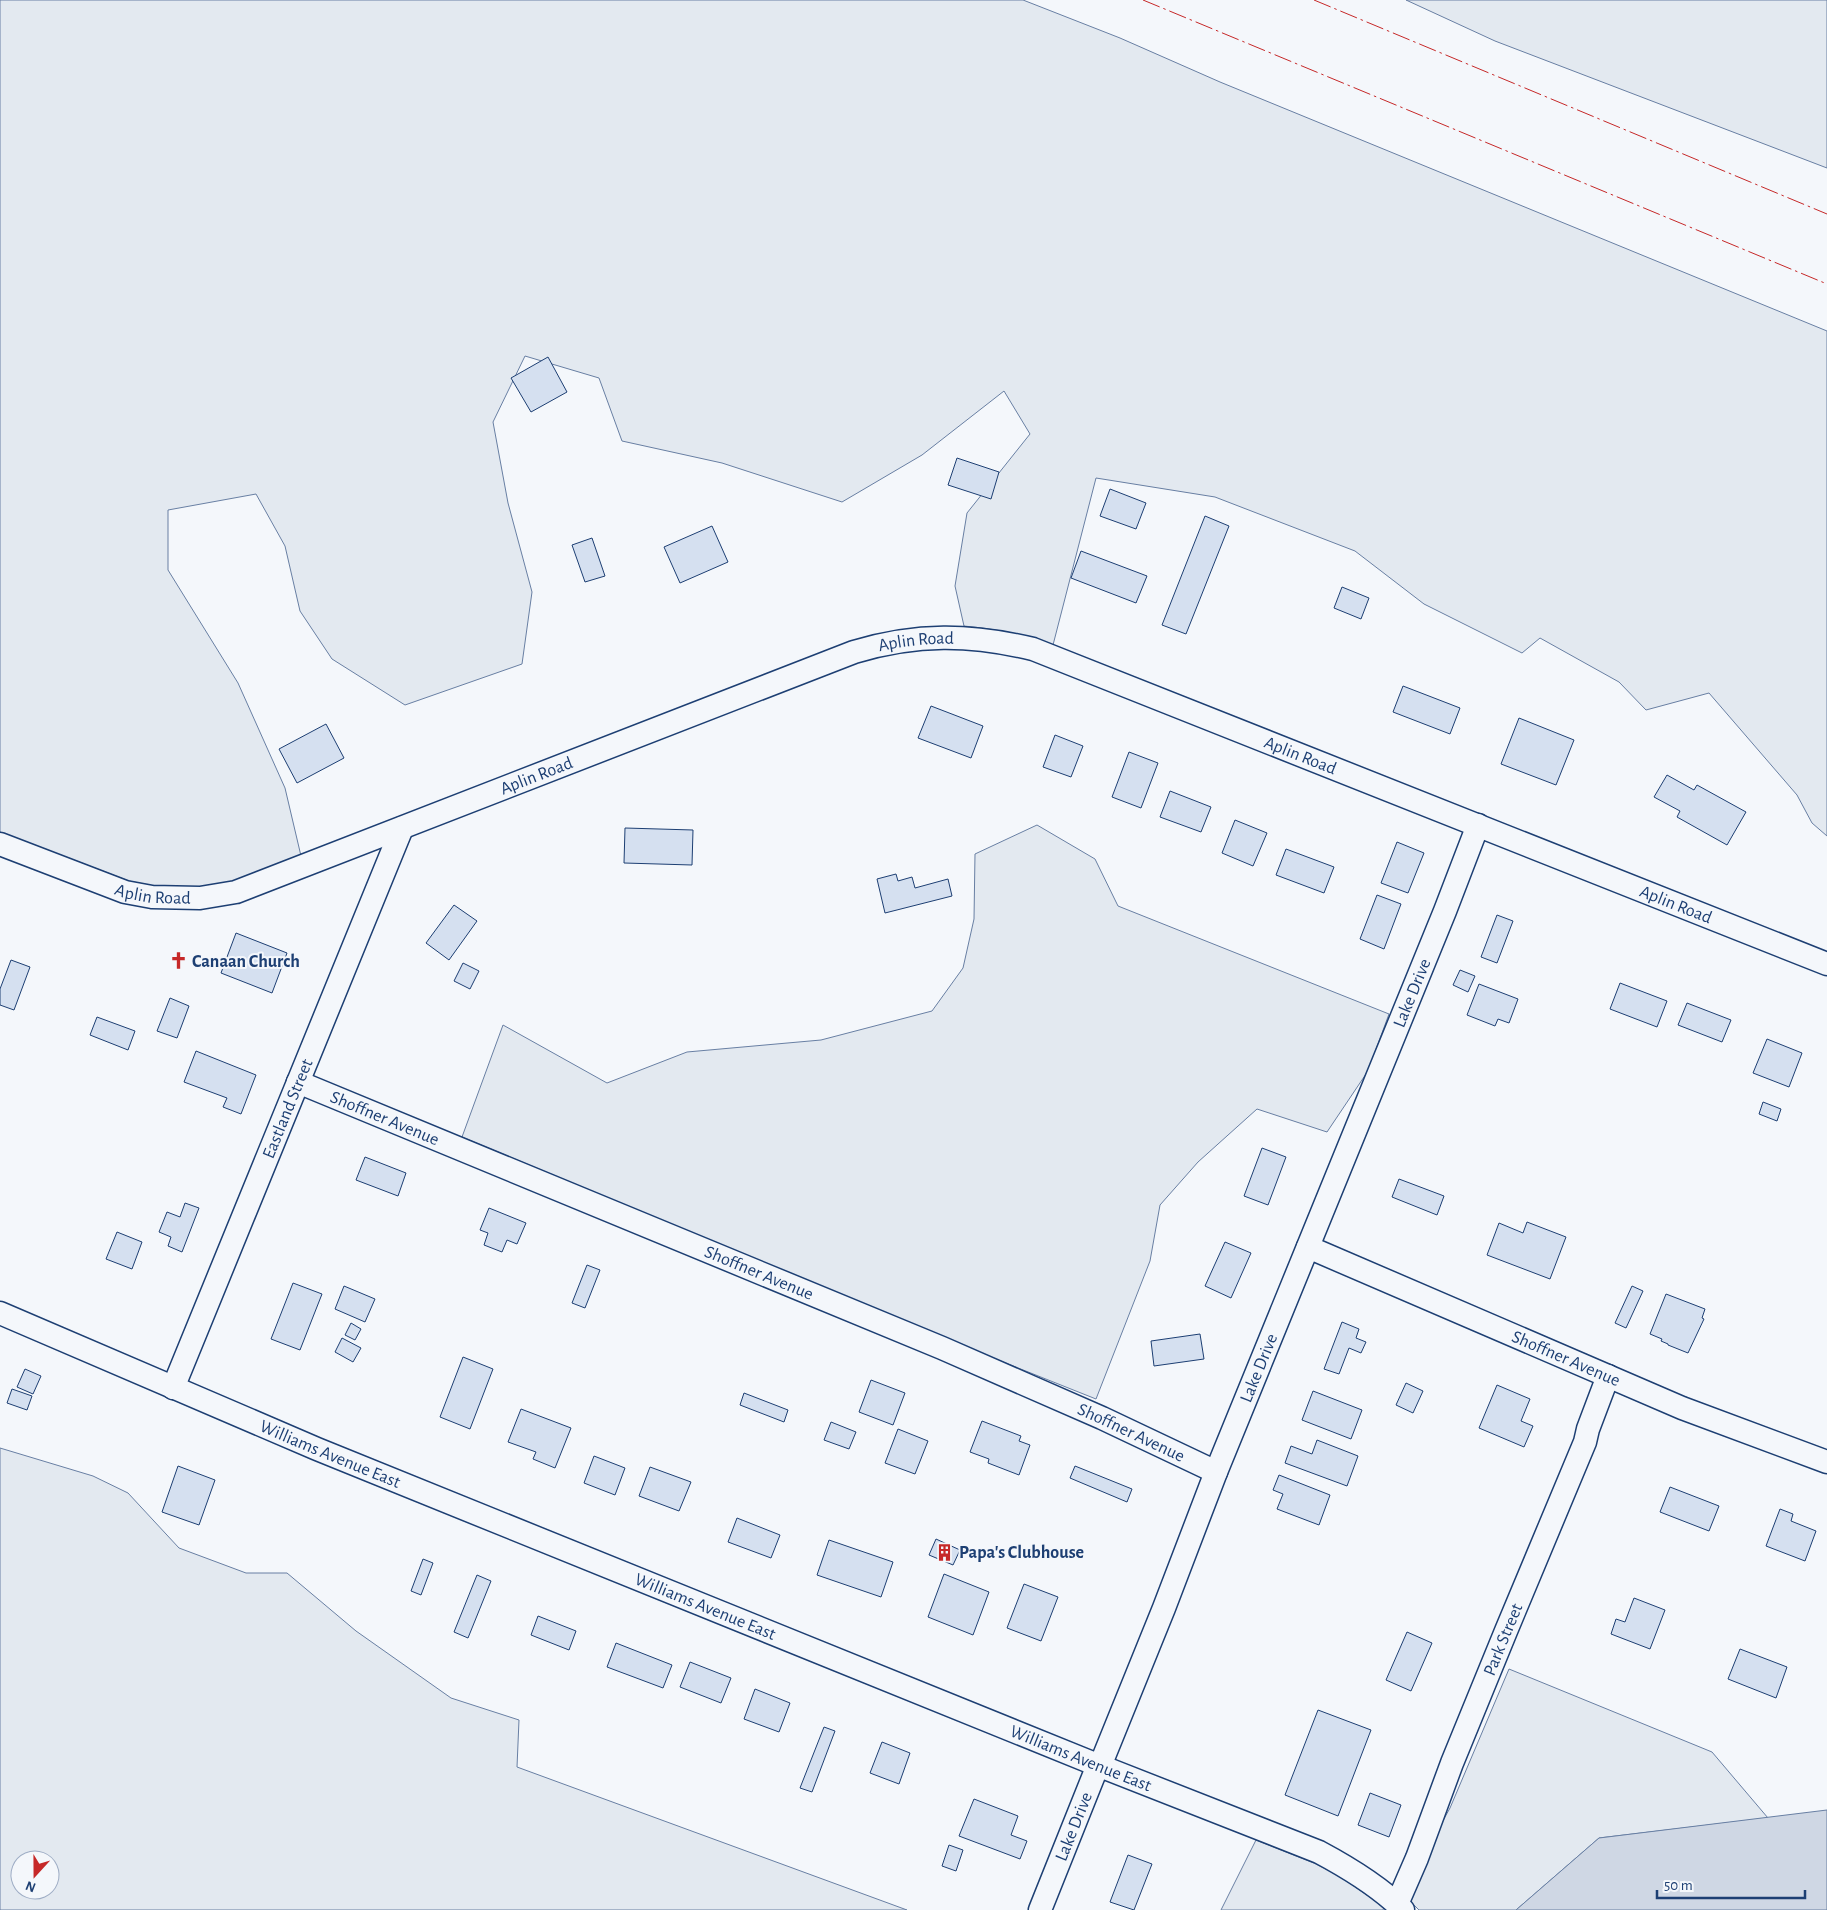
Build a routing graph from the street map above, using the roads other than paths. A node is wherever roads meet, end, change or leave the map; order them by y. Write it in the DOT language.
graph roads {
  1 [pos="1478,825"];
  2 [pos="402,828"];
  3 [pos="0,844"];
  4 [pos="1827,964"];
  5 [pos="298,1082"];
  6 [pos="1308,1247"];
  7 [pos="0,1313"];
  8 [pos="1608,1376"];
  9 [pos="173,1388"];
  10 [pos="1827,1462"];
  11 [pos="1216,1472"];
  12 [pos="1100,1766"];
  13 [pos="1400,1907"];
  14 [pos="1040,1910"];
  1 -- 2 [label="street, Aplin Road"];
  1 -- 4 [label="street, Aplin Road"];
  1 -- 6 [label="street, Lake Drive"];
  2 -- 3 [label="street, Aplin Road"];
  2 -- 5 [label="street, Eastland Street"];
  5 -- 9 [label="street, Eastland Street"];
  5 -- 11 [label="street, Shoffner Avenue"];
  6 -- 8 [label="street, Shoffner Avenue"];
  6 -- 11 [label="street, Lake Drive"];
  7 -- 9 [label="street, Williams Avenue East"];
  8 -- 10 [label="street, Shoffner Avenue"];
  8 -- 13 [label="street, Park Street"];
  9 -- 12 [label="street, Williams Avenue East"];
  11 -- 12 [label="street, Lake Drive"];
  12 -- 13 [label="street, Williams Avenue East"];
  12 -- 14 [label="street, Lake Drive"];
}
